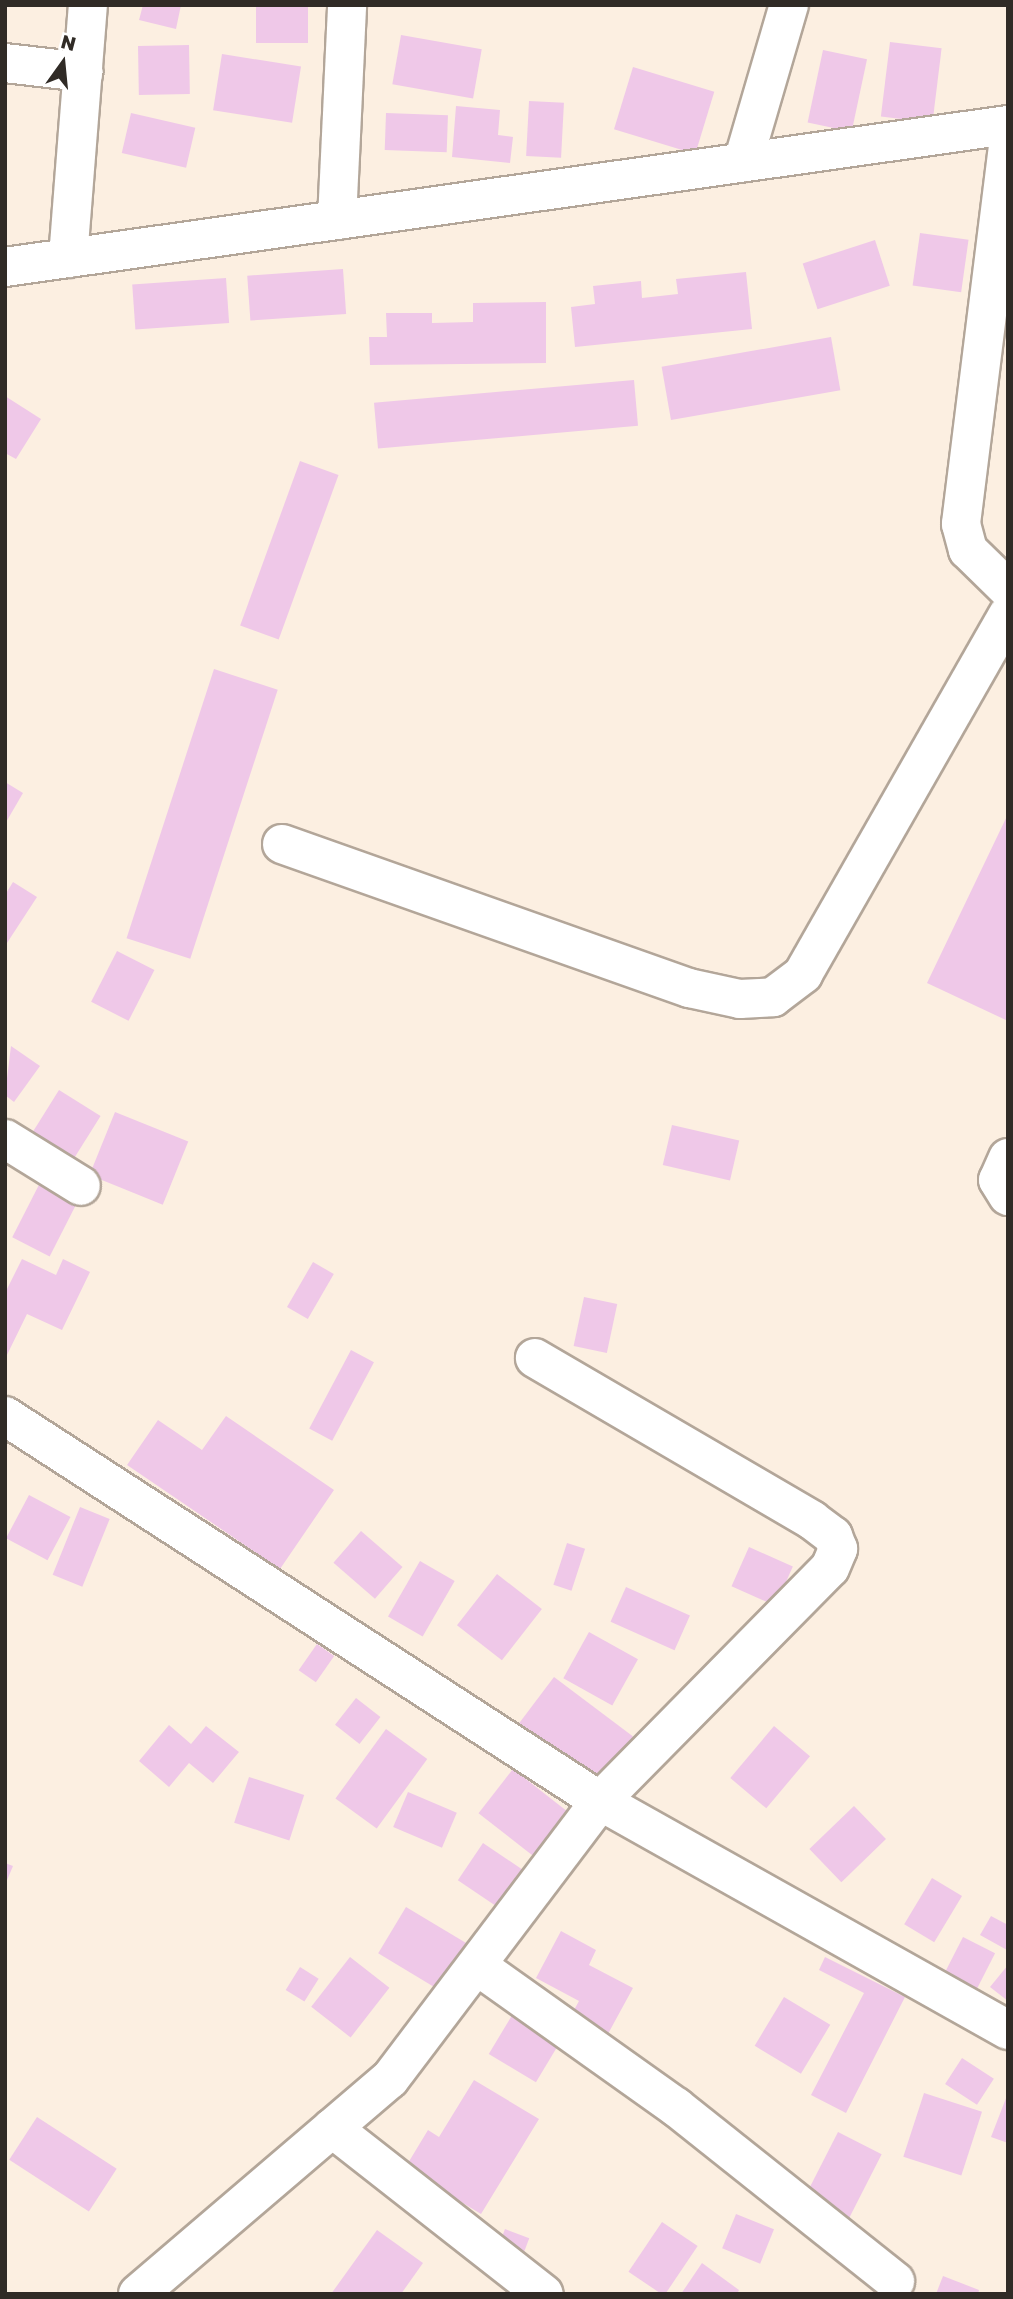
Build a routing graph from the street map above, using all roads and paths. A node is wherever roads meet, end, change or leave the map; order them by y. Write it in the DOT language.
graph roads {
  1 [pos="88,5"];
  2 [pos="347,5"];
  3 [pos="789,5"];
  4 [pos="5,63"];
  5 [pos="83,72"];
  6 [pos="1008,125"];
  7 [pos="1008,146"];
  8 [pos="743,162"];
  9 [pos="337,220"];
  10 [pos="68,258"];
  11 [pos="5,267"];
  12 [pos="1008,589"];
  13 [pos="1008,615"];
  14 [pos="282,844"];
  15 [pos="5,1139"];
  16 [pos="1008,1158"];
  17 [pos="81,1186"];
  18 [pos="1008,1196"];
  19 [pos="535,1358"];
  20 [pos="5,1416"];
  21 [pos="600,1801"];
  22 [pos="479,1967"];
  23 [pos="1008,2030"];
  24 [pos="332,2128"];
  25 [pos="895,2281"];
  26 [pos="138,2294"];
  27 [pos="544,2294"];
  1 -- 5 [label="street"];
  2 -- 9 [label="street"];
  3 -- 8 [label="street"];
  4 -- 5 [label="street"];
  5 -- 10 [label="street"];
  6 -- 8 [label="street"];
  7 -- 12 [label="street"];
  8 -- 9 [label="street"];
  9 -- 10 [label="street"];
  10 -- 11 [label="street"];
  13 -- 14 [label="street"];
  15 -- 17 [label="street"];
  16 -- 18 [label="street"];
  19 -- 21 [label="street"];
  20 -- 21 [label="street"];
  21 -- 22 [label="street"];
  21 -- 23 [label="street"];
  22 -- 24 [label="street"];
  22 -- 25 [label="street"];
  24 -- 26 [label="street"];
  24 -- 27 [label="street"];
}
